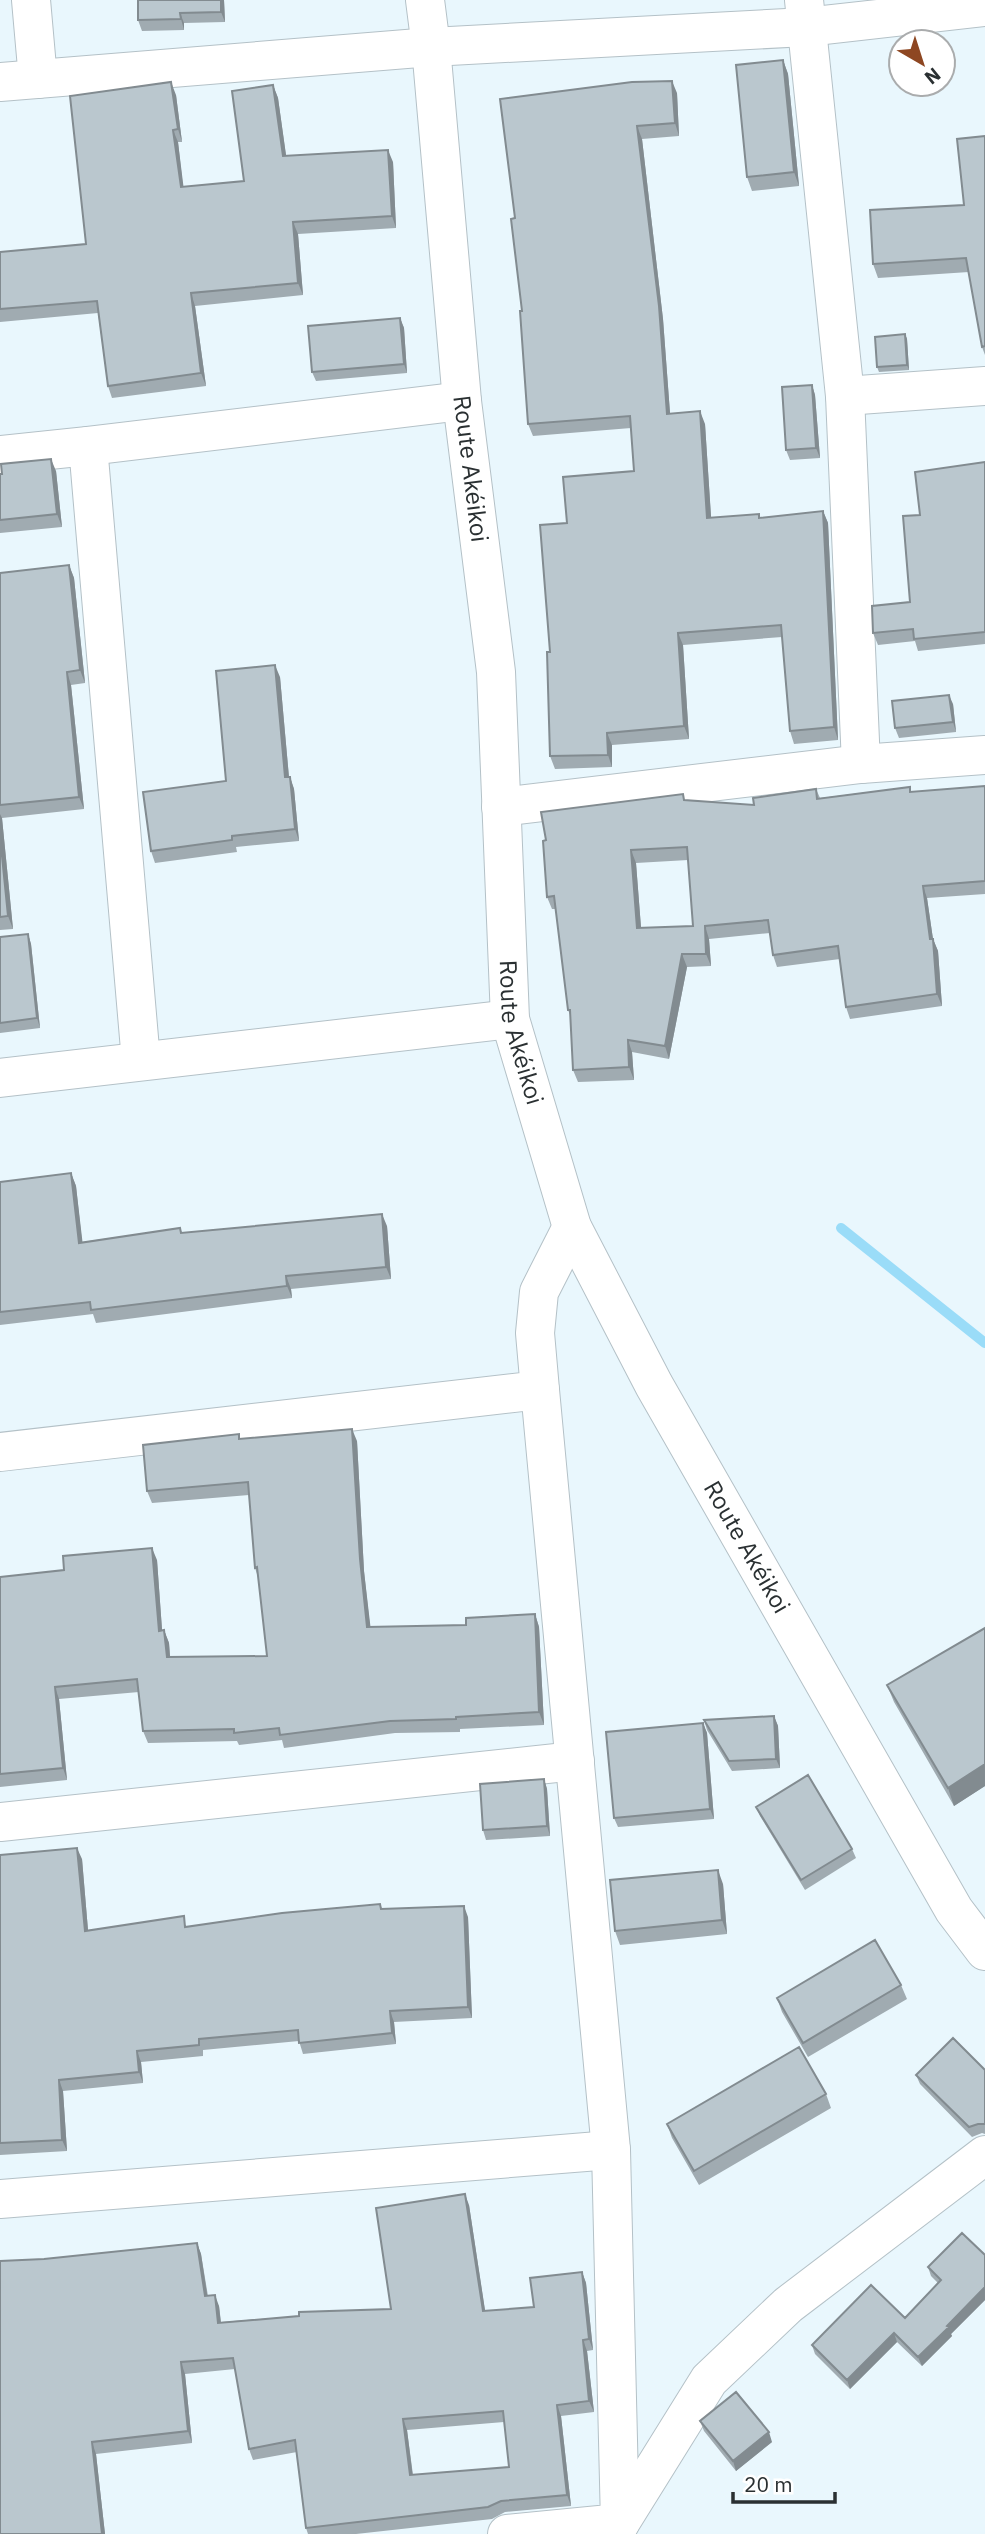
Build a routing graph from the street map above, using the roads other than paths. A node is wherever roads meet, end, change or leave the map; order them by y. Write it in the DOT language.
graph roads {
  1 [pos="31,0"];
  2 [pos="425,0"];
  3 [pos="985,7"];
  4 [pos="805,13"];
  5 [pos="431,47"];
  6 [pos="38,79"];
  7 [pos="0,82"];
  8 [pos="985,386"];
  9 [pos="845,396"];
  10 [pos="462,401"];
  11 [pos="88,446"];
  12 [pos="0,455"];
  13 [pos="985,755"];
  14 [pos="861,764"];
  15 [pos="501,807"];
  16 [pos="510,1019"];
  17 [pos="141,1061"];
  18 [pos="0,1078"];
  19 [pos="572,1227"];
  20 [pos="540,1390"];
  21 [pos="0,1451"];
  22 [pos="575,1761"];
  23 [pos="0,1822"];
  24 [pos="985,1951"];
  25 [pos="611,2150"];
  26 [pos="985,2155"];
  27 [pos="0,2199"];
  28 [pos="620,2523"];
  29 [pos="508,2534"];
  1 -- 6 [label="street"];
  2 -- 5 [label="street, Route Akéikoi"];
  3 -- 4 [label="street"];
  4 -- 5 [label="street"];
  4 -- 9 [label="street"];
  5 -- 6 [label="street"];
  5 -- 10 [label="street, Route Akéikoi"];
  6 -- 7 [label="street"];
  8 -- 9 [label="street"];
  9 -- 14 [label="street"];
  10 -- 11 [label="street"];
  10 -- 15 [label="street, Route Akéikoi"];
  11 -- 12 [label="street"];
  11 -- 17 [label="street"];
  13 -- 14 [label="street"];
  14 -- 15 [label="street"];
  15 -- 16 [label="street, Route Akéikoi"];
  16 -- 17 [label="street"];
  16 -- 19 [label="street, Route Akéikoi"];
  17 -- 18 [label="street"];
  19 -- 20 [label="street"];
  19 -- 24 [label="street, Route Akéikoi"];
  20 -- 21 [label="street"];
  20 -- 22 [label="street"];
  22 -- 23 [label="street"];
  22 -- 25 [label="street"];
  25 -- 27 [label="street"];
  25 -- 28 [label="street"];
  26 -- 28 [label="street"];
  28 -- 29 [label="street"];
}
